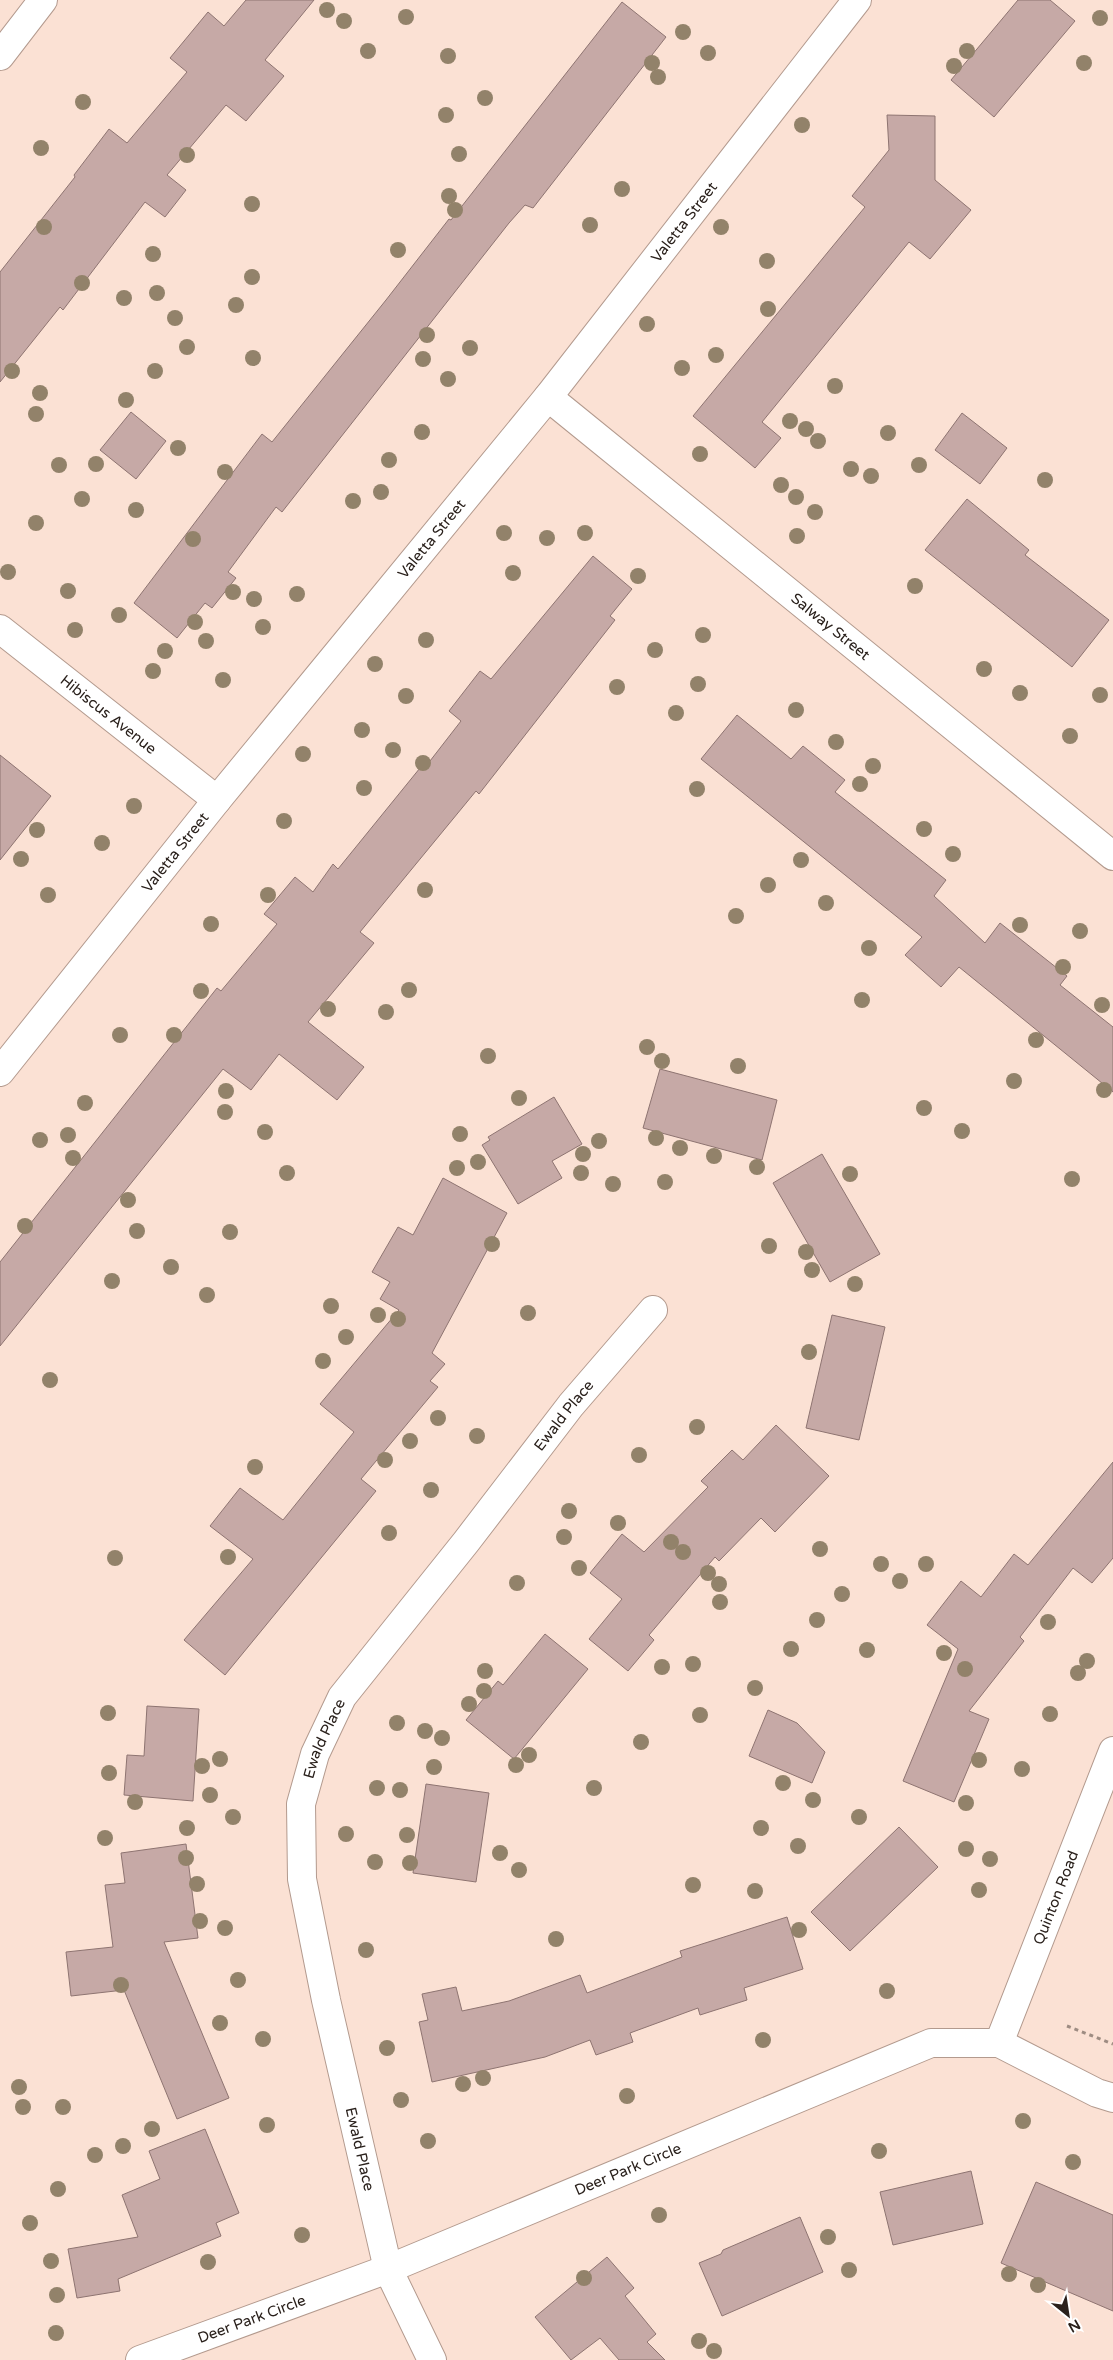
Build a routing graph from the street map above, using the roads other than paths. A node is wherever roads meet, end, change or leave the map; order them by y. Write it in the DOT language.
graph roads {
  1 [pos="43,0"];
  2 [pos="856,0"];
  3 [pos="0,56"];
  4 [pos="548,397"];
  5 [pos="0,629"];
  6 [pos="216,800"];
  7 [pos="1113,856"];
  8 [pos="0,1072"];
  9 [pos="653,1310"];
  10 [pos="1113,1751"];
  11 [pos="999,2044"];
  12 [pos="1113,2098"];
  13 [pos="388,2269"];
  14 [pos="140,2360"];
  15 [pos="432,2360"];
  1 -- 3 [label="street"];
  2 -- 4 [label="street, Valetta Street"];
  4 -- 6 [label="street, Valetta Street"];
  4 -- 7 [label="street, Salway Street"];
  5 -- 6 [label="street, Hibiscus Avenue"];
  6 -- 8 [label="street, Valetta Street"];
  9 -- 13 [label="street, Ewald Place"];
  10 -- 11 [label="street, Quinton Road"];
  11 -- 12 [label="street, Deer Park Circle"];
  11 -- 13 [label="street, Deer Park Circle"];
  13 -- 14 [label="street, Deer Park Circle"];
  13 -- 15 [label="street, Ewald Place"];
}
